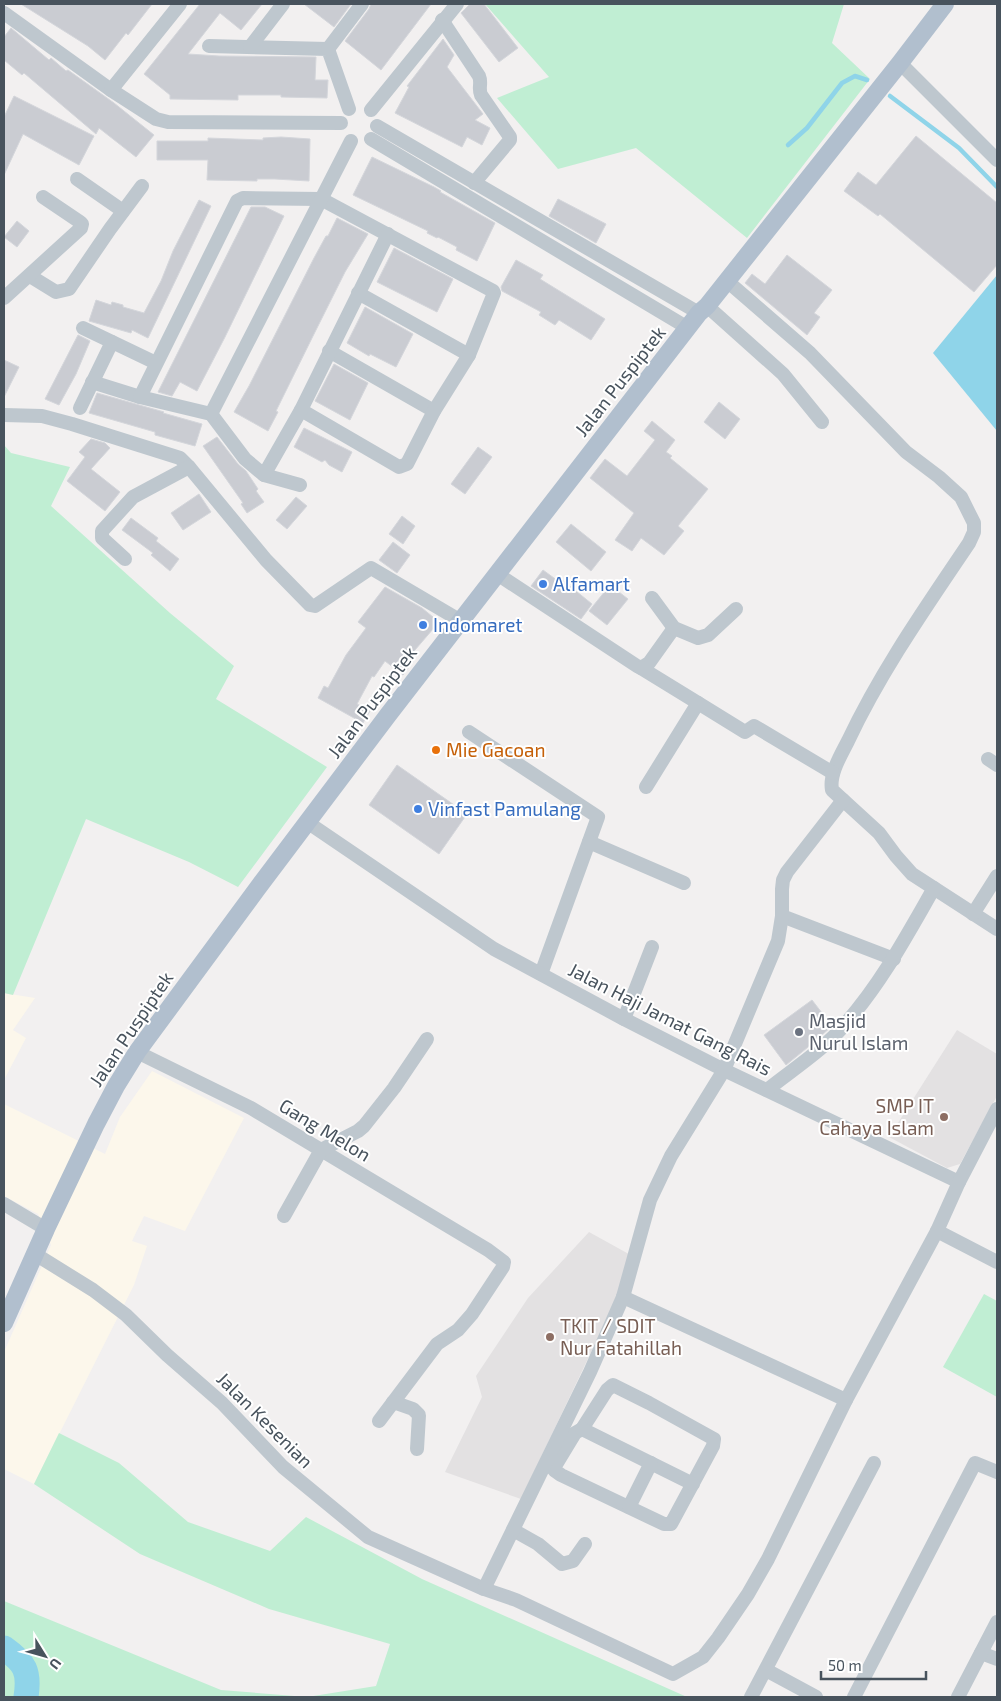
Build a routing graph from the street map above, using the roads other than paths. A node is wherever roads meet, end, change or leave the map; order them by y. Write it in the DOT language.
graph roads {
  1 [pos="180,4"];
  2 [pos="283,4"];
  3 [pos="362,4"];
  4 [pos="457,4"];
  5 [pos="945,4"];
  6 [pos="4,13"];
  7 [pos="442,20"];
  8 [pos="209,46"];
  9 [pos="250,47"];
  10 [pos="328,49"];
  11 [pos="900,63"];
  12 [pos="111,90"];
  13 [pos="349,108"];
  14 [pos="371,110"];
  15 [pos="341,123"];
  16 [pos="374,132"];
  17 [pos="350,141"];
  18 [pos="997,160"];
  19 [pos="77,179"];
  20 [pos="474,183"];
  21 [pos="142,186"];
  22 [pos="43,197"];
  23 [pos="321,199"];
  24 [pos="123,211"];
  25 [pos="548,226"];
  26 [pos="388,234"];
  27 [pos="541,240"];
  28 [pos="30,276"];
  29 [pos="727,281"];
  30 [pos="358,293"];
  31 [pos="4,298"];
  32 [pos="703,310"];
  33 [pos="83,328"];
  34 [pos="688,328"];
  35 [pos="112,342"];
  36 [pos="330,351"];
  37 [pos="469,355"];
  38 [pos="156,364"];
  39 [pos="92,382"];
  40 [pos="140,397"];
  41 [pos="80,408"];
  42 [pos="300,410"];
  43 [pos="434,411"];
  44 [pos="211,414"];
  45 [pos="4,415"];
  46 [pos="822,422"];
  47 [pos="188,467"];
  48 [pos="264,475"];
  49 [pos="300,485"];
  50 [pos="125,559"];
  51 [pos="497,574"];
  52 [pos="652,598"];
  53 [pos="736,609"];
  54 [pos="461,621"];
  55 [pos="674,628"];
  56 [pos="641,668"];
  57 [pos="698,703"];
  58 [pos="469,732"];
  59 [pos="833,773"];
  60 [pos="646,787"];
  61 [pos="843,800"];
  62 [pos="307,822"];
  63 [pos="589,842"];
  64 [pos="997,876"];
  65 [pos="684,883"];
  66 [pos="934,888"];
  67 [pos="973,914"];
  68 [pos="782,916"];
  69 [pos="997,929"];
  70 [pos="652,947"];
  71 [pos="894,959"];
  72 [pos="541,974"];
  73 [pos="624,1019"];
  74 [pos="427,1039"];
  75 [pos="137,1052"];
  76 [pos="724,1070"];
  77 [pos="767,1090"];
  78 [pos="997,1109"];
  79 [pos="320,1150"];
  80 [pos="959,1182"];
  81 [pos="4,1204"];
  82 [pos="284,1216"];
  83 [pos="46,1228"];
  84 [pos="937,1231"];
  85 [pos="35,1254"];
  86 [pos="997,1262"];
  87 [pos="623,1297"];
  88 [pos="4,1323"];
  89 [pos="578,1397"];
  90 [pos="846,1400"];
  91 [pos="393,1402"];
  92 [pos="596,1407"];
  93 [pos="379,1421"];
  94 [pos="582,1429"];
  95 [pos="417,1449"];
  96 [pos="651,1463"];
  97 [pos="874,1463"];
  98 [pos="997,1472"];
  99 [pos="693,1484"];
  100 [pos="629,1507"];
  101 [pos="513,1530"];
  102 [pos="585,1544"];
  103 [pos="484,1589"];
  104 [pos="997,1622"];
  105 [pos="981,1653"];
  106 [pos="997,1659"];
  107 [pos="766,1670"];
  108 [pos="751,1697"];
  109 [pos="816,1697"];
  110 [pos="854,1697"];
  111 [pos="958,1697"];
  1 -- 12 [label="street"];
  2 -- 9 [label="street"];
  3 -- 10 [label="street"];
  4 -- 7 [label="street"];
  5 -- 11 [label="main road, Jalan Puspiptek"];
  6 -- 12 [label="street"];
  7 -- 14 [label="street"];
  7 -- 20 [label="street"];
  8 -- 9 [label="street"];
  9 -- 10 [label="street"];
  10 -- 13 [label="street"];
  11 -- 18 [label="street"];
  11 -- 29 [label="main road, Jalan Puspiptek"];
  12 -- 15 [label="street"];
  13 -- 14 [label="street"];
  13 -- 15 [label="street"];
  14 -- 16 [label="street"];
  15 -- 17 [label="street"];
  16 -- 17 [label="street"];
  16 -- 20 [label="street"];
  16 -- 27 [label="street"];
  17 -- 23 [label="street"];
  19 -- 24 [label="street"];
  20 -- 25 [label="street"];
  21 -- 24 [label="street"];
  22 -- 28 [label="street"];
  23 -- 26 [label="street"];
  23 -- 38 [label="street"];
  23 -- 44 [label="street"];
  24 -- 28 [label="street"];
  25 -- 27 [label="street"];
  25 -- 32 [label="street"];
  26 -- 30 [label="street"];
  26 -- 37 [label="street"];
  27 -- 34 [label="street"];
  28 -- 31 [label="street"];
  29 -- 32 [label="main road, Jalan Puspiptek"];
  29 -- 59 [label="street"];
  30 -- 36 [label="street"];
  30 -- 37 [label="street"];
  32 -- 34 [label="main road, Jalan Puspiptek"];
  32 -- 46 [label="street"];
  33 -- 35 [label="street"];
  34 -- 51 [label="main road, Jalan Puspiptek"];
  35 -- 38 [label="street"];
  35 -- 39 [label="street"];
  36 -- 42 [label="street"];
  36 -- 43 [label="street"];
  37 -- 43 [label="street"];
  38 -- 40 [label="street"];
  39 -- 40 [label="street"];
  39 -- 41 [label="street"];
  40 -- 44 [label="street"];
  42 -- 43 [label="street"];
  42 -- 48 [label="street"];
  44 -- 48 [label="street"];
  45 -- 47 [label="street"];
  47 -- 50 [label="street"];
  47 -- 54 [label="street"];
  48 -- 49 [label="street"];
  51 -- 54 [label="main road, Jalan Puspiptek"];
  51 -- 56 [label="street"];
  52 -- 55 [label="street"];
  53 -- 55 [label="street"];
  54 -- 62 [label="main road, Jalan Puspiptek"];
  55 -- 56 [label="street"];
  56 -- 57 [label="street"];
  57 -- 59 [label="street"];
  57 -- 60 [label="street"];
  58 -- 63 [label="street"];
  59 -- 61 [label="street"];
  61 -- 66 [label="street"];
  61 -- 68 [label="street"];
  62 -- 72 [label="street, Jalan Haji Jamat Gang Rais"];
  62 -- 75 [label="main road, Jalan Puspiptek"];
  63 -- 65 [label="street"];
  63 -- 72 [label="street"];
  64 -- 67 [label="street"];
  66 -- 67 [label="street"];
  66 -- 71 [label="street"];
  67 -- 69 [label="street"];
  68 -- 71 [label="street"];
  68 -- 76 [label="street"];
  70 -- 73 [label="street"];
  71 -- 77 [label="street"];
  72 -- 73 [label="street, Jalan Haji Jamat Gang Rais"];
  73 -- 76 [label="street, Jalan Haji Jamat Gang Rais"];
  74 -- 79 [label="street"];
  75 -- 79 [label="street, Gang Melon"];
  75 -- 83 [label="main road, Jalan Puspiptek"];
  76 -- 77 [label="street, Jalan Haji Jamat Gang Rais"];
  76 -- 87 [label="street"];
  77 -- 80 [label="street, Jalan Haji Jamat Gang Rais"];
  78 -- 80 [label="street"];
  79 -- 82 [label="street"];
  79 -- 91 [label="street, Gang Melon"];
  80 -- 84 [label="street"];
  81 -- 83 [label="street"];
  83 -- 85 [label="main road, Jalan Puspiptek"];
  84 -- 86 [label="street"];
  84 -- 90 [label="street"];
  85 -- 88 [label="main road, Jalan Puspiptek"];
  85 -- 103 [label="street, Jalan Kesenian"];
  87 -- 89 [label="street"];
  87 -- 90 [label="street"];
  89 -- 92 [label="street"];
  89 -- 101 [label="street"];
  90 -- 103 [label="street, Jalan Kesenian"];
  91 -- 93 [label="street"];
  91 -- 95 [label="street"];
  92 -- 94 [label="street"];
  92 -- 99 [label="street"];
  94 -- 96 [label="street"];
  94 -- 100 [label="street"];
  96 -- 99 [label="street"];
  96 -- 100 [label="street"];
  97 -- 107 [label="street"];
  98 -- 110 [label="street"];
  99 -- 100 [label="street"];
  101 -- 102 [label="street"];
  101 -- 103 [label="street"];
  104 -- 105 [label="street"];
  105 -- 106 [label="street"];
  105 -- 111 [label="street"];
  107 -- 108 [label="street"];
  107 -- 109 [label="street"];
}
